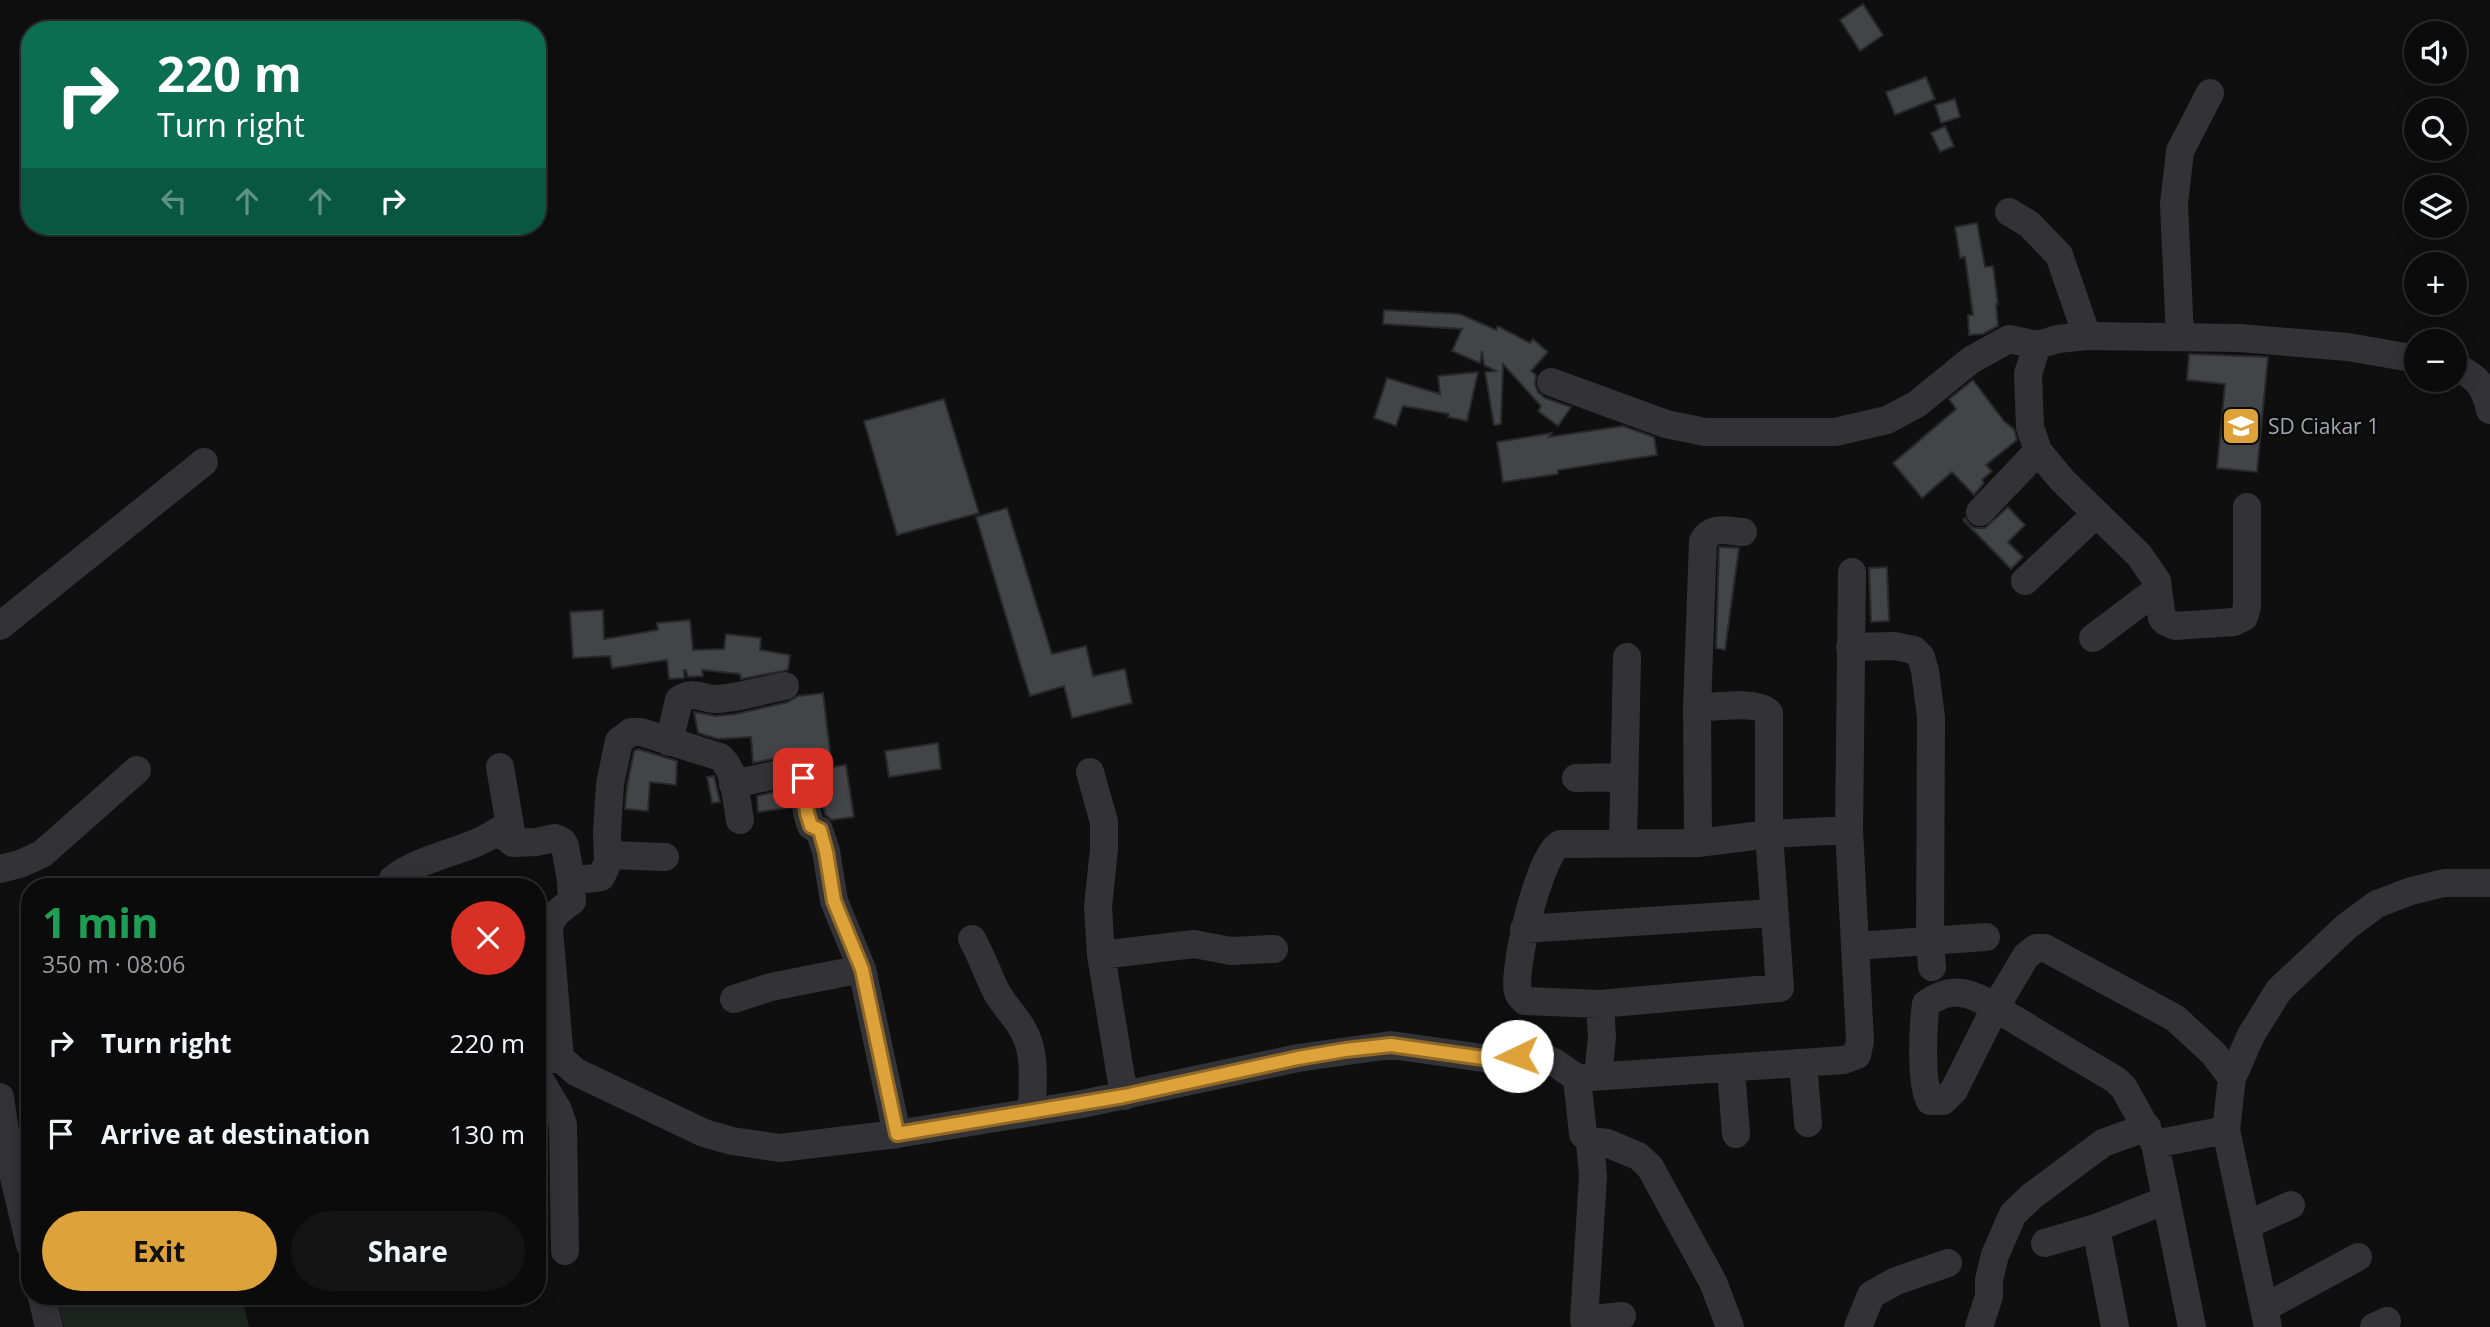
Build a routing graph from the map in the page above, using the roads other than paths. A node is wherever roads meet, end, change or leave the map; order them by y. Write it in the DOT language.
graph roads {
  1 [pos="2210,93"];
  2 [pos="2010,212"];
  3 [pos="2087,336"];
  4 [pos="2180,337"];
  5 [pos="2037,345"];
  6 [pos="2404,357"];
  7 [pos="2475,373"];
  8 [pos="1551,382"];
  9 [pos="2490,410"];
  10 [pos="2038,451"];
  11 [pos="204,462"];
  12 [pos="2247,507"];
  13 [pos="1980,512"];
  14 [pos="2096,514"];
  15 [pos="1743,532"];
  16 [pos="1852,572"];
  17 [pos="2025,581"];
  18 [pos="2158,589"];
  19 [pos="0,626"];
  20 [pos="2093,638"];
  21 [pos="1850,647"];
  22 [pos="1627,657"];
  23 [pos="785,686"];
  24 [pos="1697,708"];
  25 [pos="669,742"];
  26 [pos="500,767"];
  27 [pos="137,770"];
  28 [pos="1090,772"];
  29 [pos="1623,777"];
  30 [pos="1576,778"];
  31 [pos="733,784"];
  32 [pos="740,820"];
  33 [pos="1849,830"];
  34 [pos="1769,834"];
  35 [pos="513,843"];
  36 [pos="1698,843"];
  37 [pos="1623,844"];
  38 [pos="609,855"];
  39 [pos="665,857"];
  40 [pos="0,869"];
  41 [pos="394,878"];
  42 [pos="571,881"];
  43 [pos="2490,883"];
  44 [pos="1773,913"];
  45 [pos="1524,929"];
  46 [pos="1986,937"];
  47 [pos="972,939"];
  48 [pos="1855,946"];
  49 [pos="1274,949"];
  50 [pos="1931,954"];
  51 [pos="1101,955"];
  52 [pos="862,969"];
  53 [pos="734,999"];
  54 [pos="1600,1004"];
  55 [pos="549,1059"];
  56 [pos="1803,1063"];
  57 [pos="1731,1069"];
  58 [pos="1587,1077"];
  59 [pos="2232,1078"];
  60 [pos="546,1090"];
  61 [pos="1124,1096"];
  62 [pos="0,1097"];
  63 [pos="1032,1111"];
  64 [pos="1808,1123"];
  65 [pos="2226,1130"];
  66 [pos="897,1134"];
  67 [pos="1736,1134"];
  68 [pos="2151,1136"];
  69 [pos="1590,1141"];
  70 [pos="19,1150"];
  71 [pos="2166,1200"];
  72 [pos="2291,1205"];
  73 [pos="2247,1225"];
  74 [pos="2096,1228"];
  75 [pos="2045,1242"];
  76 [pos="565,1251"];
  77 [pos="2358,1257"];
  78 [pos="1948,1263"];
  79 [pos="44,1305"];
  80 [pos="1622,1316"];
  81 [pos="2266,1317"];
  82 [pos="1585,1324"];
  83 [pos="49,1327"];
  84 [pos="1730,1327"];
  85 [pos="1858,1327"];
  86 [pos="1979,1327"];
  87 [pos="2115,1327"];
  88 [pos="2192,1327"];
  1 -- 4 [label="street"];
  2 -- 3 [label="street"];
  3 -- 4 [label="street"];
  3 -- 5 [label="street"];
  4 -- 6 [label="street"];
  5 -- 8 [label="street"];
  5 -- 10 [label="street"];
  7 -- 9 [label="street"];
  10 -- 13 [label="street"];
  10 -- 14 [label="street"];
  11 -- 19 [label="street"];
  12 -- 18 [label="street"];
  14 -- 17 [label="street"];
  14 -- 18 [label="street"];
  15 -- 24 [label="street"];
  16 -- 21 [label="street"];
  18 -- 20 [label="street"];
  21 -- 33 [label="street"];
  21 -- 50 [label="street"];
  22 -- 29 [label="street"];
  23 -- 25 [label="street"];
  24 -- 34 [label="street"];
  24 -- 36 [label="street"];
  25 -- 31 [label="street"];
  25 -- 38 [label="street"];
  26 -- 35 [label="street"];
  27 -- 40 [label="street"];
  28 -- 51 [label="street"];
  29 -- 30 [label="street"];
  29 -- 37 [label="street"];
  31 -- 32 [label="street"];
  31 -- 52 [label="street"];
  33 -- 34 [label="street"];
  33 -- 48 [label="street"];
  34 -- 36 [label="street"];
  34 -- 44 [label="street"];
  35 -- 41 [label="street"];
  35 -- 42 [label="street"];
  36 -- 37 [label="street"];
  37 -- 45 [label="street"];
  38 -- 39 [label="street"];
  38 -- 42 [label="street"];
  42 -- 55 [label="street"];
  43 -- 59 [label="street"];
  44 -- 45 [label="street"];
  44 -- 54 [label="street"];
  45 -- 54 [label="street"];
  46 -- 50 [label="street"];
  47 -- 63 [label="street"];
  48 -- 50 [label="street"];
  48 -- 56 [label="street"];
  49 -- 51 [label="street"];
  51 -- 61 [label="street"];
  52 -- 53 [label="street"];
  52 -- 66 [label="street"];
  54 -- 58 [label="street"];
  55 -- 66 [label="street"];
  56 -- 57 [label="street"];
  56 -- 64 [label="street"];
  57 -- 58 [label="street"];
  57 -- 67 [label="street"];
  58 -- 61 [label="street"];
  58 -- 69 [label="street"];
  59 -- 65 [label="street"];
  59 -- 68 [label="street"];
  60 -- 76 [label="street"];
  61 -- 63 [label="street"];
  62 -- 70 [label="street"];
  63 -- 66 [label="street"];
  65 -- 68 [label="street"];
  65 -- 73 [label="street"];
  68 -- 71 [label="street"];
  68 -- 86 [label="street"];
  69 -- 82 [label="street"];
  69 -- 84 [label="street"];
  71 -- 74 [label="street"];
  71 -- 88 [label="street"];
  72 -- 73 [label="street"];
  73 -- 81 [label="street"];
  74 -- 75 [label="street"];
  74 -- 87 [label="street"];
  77 -- 81 [label="street"];
  78 -- 85 [label="street"];
  79 -- 83 [label="street"];
  80 -- 82 [label="street"];
}
